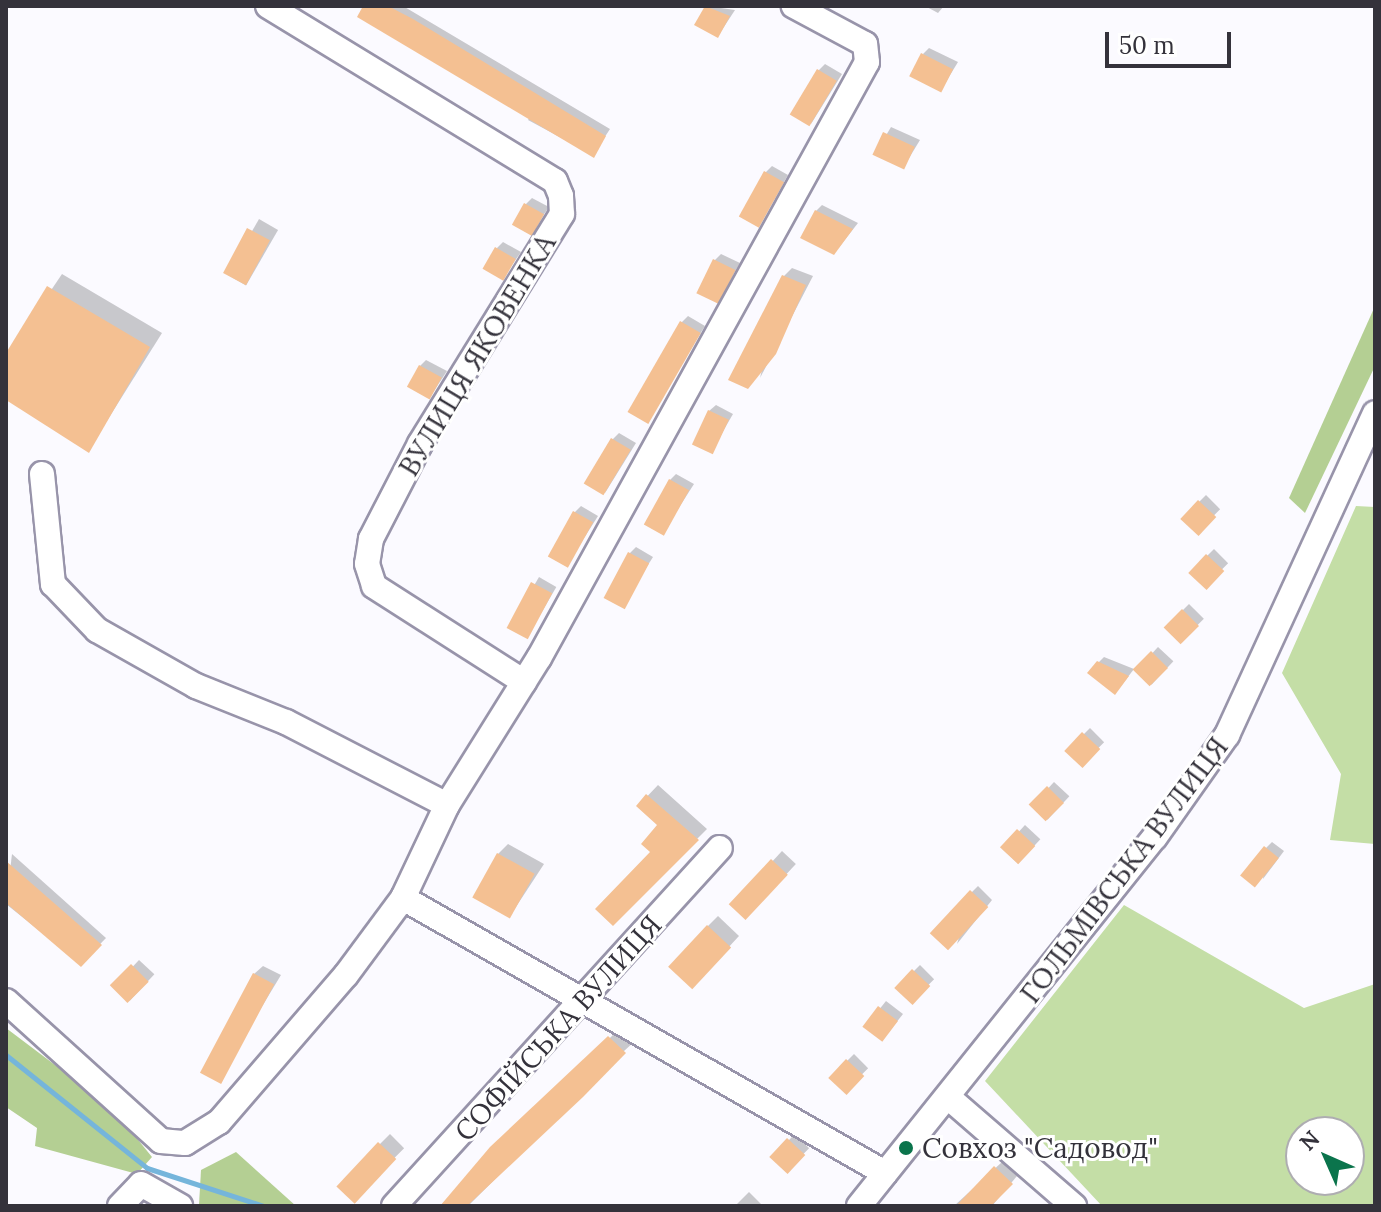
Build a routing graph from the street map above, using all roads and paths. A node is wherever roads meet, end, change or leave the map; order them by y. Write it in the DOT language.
graph roads {
  1 [pos="268,6"];
  2 [pos="794,6"];
  3 [pos="1375,413"];
  4 [pos="42,474"];
  5 [pos="524,682"];
  6 [pos="447,805"];
  7 [pos="720,848"];
  8 [pos="403,898"];
  9 [pos="6,1001"];
  10 [pos="585,1001"];
  11 [pos="948,1097"];
  12 [pos="885,1173"];
  13 [pos="120,1206"];
  14 [pos="180,1206"];
  15 [pos="394,1206"];
  16 [pos="859,1206"];
  17 [pos="1074,1206"];
  1 -- 5 [label="street, ВУЛИЦЯ ЯКОВЕНКА"];
  2 -- 5 [label="street"];
  3 -- 11 [label="street, ГОЛЬМІВСЬКА ВУЛИЦЯ"];
  4 -- 6 [label="street"];
  5 -- 6 [label="street"];
  6 -- 8 [label="street"];
  7 -- 10 [label="street, СОФІЙСЬКА ВУЛИЦЯ"];
  8 -- 9 [label="street"];
  8 -- 10 [label="street"];
  10 -- 12 [label="street"];
  10 -- 15 [label="street, СОФІЙСЬКА ВУЛИЦЯ"];
  11 -- 12 [label="street, ГОЛЬМІВСЬКА ВУЛИЦЯ"];
  11 -- 17 [label="street"];
  12 -- 16 [label="street, ГОЛЬМІВСЬКА ВУЛИЦЯ"];
  13 -- 14 [label="street"];
}
